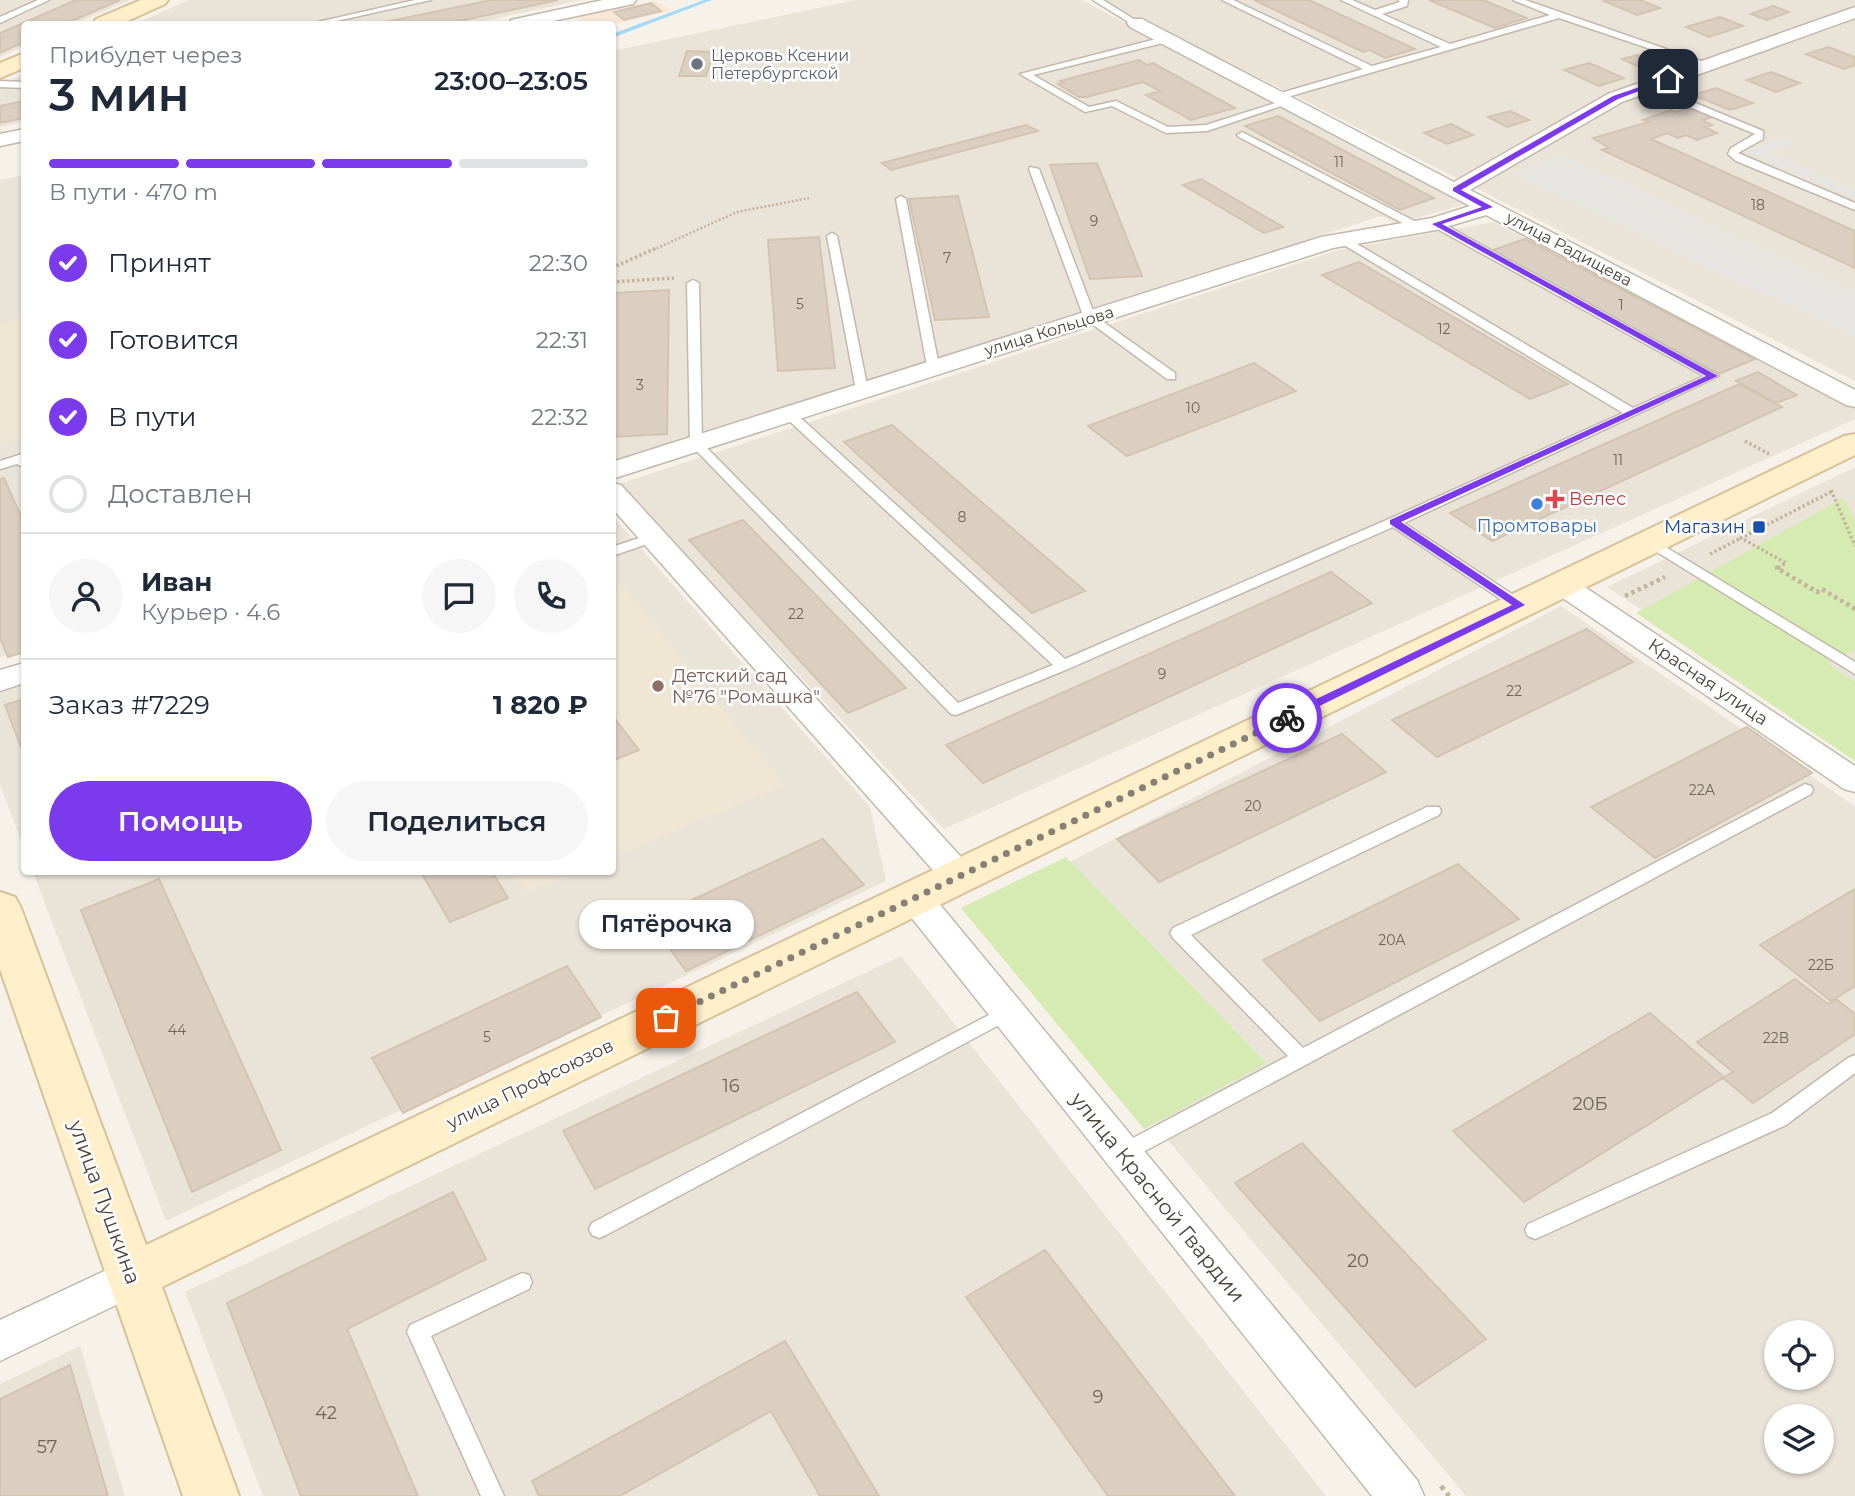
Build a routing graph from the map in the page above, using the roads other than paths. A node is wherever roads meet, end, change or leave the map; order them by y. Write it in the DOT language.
graph roads {
  1 [pos="46,0"];
  2 [pos="158,0"];
  3 [pos="427,0"];
  4 [pos="627,0"];
  5 [pos="1097,0"];
  6 [pos="1226,0"];
  7 [pos="1345,0"];
  8 [pos="1402,0"];
  9 [pos="1517,0"];
  10 [pos="1855,12"];
  11 [pos="1375,13"];
  12 [pos="1559,15"];
  13 [pos="0,20"];
  14 [pos="111,21"];
  15 [pos="327,21"];
  16 [pos="531,21"];
  17 [pos="1136,23"];
  18 [pos="1168,39"];
  19 [pos="1449,47"];
  20 [pos="21,61"];
  21 [pos="1707,65"];
  22 [pos="1370,69"];
  23 [pos="0,71"];
  24 [pos="0,84"];
  25 [pos="21,85"];
  26 [pos="1649,87"];
  27 [pos="1282,100"];
  28 [pos="1242,135"];
  29 [pos="21,136"];
  30 [pos="0,140"];
  31 [pos="1034,169"];
  32 [pos="1455,190"];
  33 [pos="901,199"];
  34 [pos="1489,207"];
  35 [pos="1855,207"];
  36 [pos="1427,226"];
  37 [pos="832,236"];
  38 [pos="1343,240"];
  39 [pos="687,280"];
  40 [pos="1090,318"];
  41 [pos="933,366"];
  42 [pos="1171,376"];
  43 [pos="862,390"];
  44 [pos="1855,400"];
  45 [pos="1632,413"];
  46 [pos="789,414"];
  47 [pos="1855,443"];
  48 [pos="696,444"];
  49 [pos="21,458"];
  50 [pos="0,465"];
  51 [pos="616,470"];
  52 [pos="616,495"];
  53 [pos="1394,522"];
  54 [pos="654,537"];
  55 [pos="1649,541"];
  56 [pos="616,551"];
  57 [pos="1561,584"];
  58 [pos="1520,605"];
  59 [pos="1063,666"];
  60 [pos="1855,669"];
  61 [pos="21,674"];
  62 [pos="0,681"];
  63 [pos="1855,780"];
  64 [pos="1805,790"];
  65 [pos="1433,811"];
  66 [pos="959,877"];
  67 [pos="915,898"];
  68 [pos="0,908"];
  69 [pos="1008,1012"];
  70 [pos="1301,1058"];
  71 [pos="1855,1063"];
  72 [pos="1123,1153"];
  73 [pos="599,1229"];
  74 [pos="1535,1230"];
  75 [pos="132,1277"];
  76 [pos="522,1282"];
  77 [pos="0,1341"];
  78 [pos="211,1496"];
  79 [pos="493,1496"];
  80 [pos="1401,1496"];
  1 -- 13 [label="lane"];
  2 -- 14 [label="street"];
  3 -- 15 [label="lane"];
  4 -- 16 [label="street"];
  5 -- 17 [label="lane, улица Радищева"];
  6 -- 22 [label="lane"];
  7 -- 11 [label="lane"];
  8 -- 11 [label="lane"];
  9 -- 12 [label="lane"];
  10 -- 21 [label="street"];
  11 -- 19 [label="lane"];
  12 -- 19 [label="lane"];
  12 -- 21 [label="lane"];
  17 -- 18 [label="street, улица Радищева"];
  18 -- 27 [label="street, улица Радищева"];
  18 -- 27 [label="lane"];
  19 -- 22 [label="lane"];
  20 -- 23 [label="street"];
  21 -- 26 [label="street"];
  22 -- 27 [label="lane"];
  24 -- 25 [label="lane"];
  26 -- 32 [label="street"];
  26 -- 35 [label="lane"];
  27 -- 32 [label="street, улица Радищева"];
  28 -- 36 [label="lane"];
  29 -- 30 [label="street"];
  31 -- 40 [label="lane"];
  32 -- 34 [label="street, улица Радищева"];
  33 -- 41 [label="lane"];
  34 -- 36 [label="street, улица Кольцова"];
  34 -- 44 [label="street, улица Радищева"];
  36 -- 38 [label="street, улица Кольцова"];
  36 -- 45 [label="lane"];
  37 -- 43 [label="lane"];
  38 -- 40 [label="street, улица Кольцова"];
  38 -- 45 [label="lane"];
  39 -- 48 [label="lane"];
  40 -- 41 [label="street, улица Кольцова"];
  40 -- 42 [label="lane"];
  41 -- 43 [label="street, улица Кольцова"];
  43 -- 46 [label="street, улица Кольцова"];
  45 -- 53 [label="lane"];
  46 -- 48 [label="street, улица Кольцова"];
  46 -- 59 [label="lane"];
  47 -- 55 [label="street, улица Профсоюзов"];
  48 -- 51 [label="street, улица Кольцова"];
  48 -- 59 [label="lane"];
  49 -- 50 [label="lane"];
  52 -- 54 [label="street"];
  53 -- 58 [label="lane"];
  53 -- 59 [label="lane"];
  54 -- 56 [label="lane"];
  54 -- 66 [label="street"];
  55 -- 57 [label="street, улица Профсоюзов"];
  55 -- 60 [label="lane"];
  57 -- 58 [label="street, улица Профсоюзов"];
  57 -- 63 [label="street, Красная улица"];
  58 -- 66 [label="street, улица Профсоюзов"];
  61 -- 62 [label="street"];
  64 -- 70 [label="lane"];
  65 -- 70 [label="lane"];
  66 -- 67 [label="street, улица Профсоюзов"];
  67 -- 69 [label="street, улица Красной Гвардии"];
  67 -- 75 [label="street, улица Профсоюзов"];
  68 -- 75 [label="street, улица Пушкина"];
  69 -- 72 [label="street, улица Красной Гвардии"];
  69 -- 73 [label="lane"];
  70 -- 72 [label="lane"];
  71 -- 74 [label="lane"];
  72 -- 80 [label="street, улица Красной Гвардии"];
  75 -- 77 [label="street, улица Профсоюзов"];
  75 -- 78 [label="street, улица Пушкина"];
  76 -- 79 [label="lane"];
}
